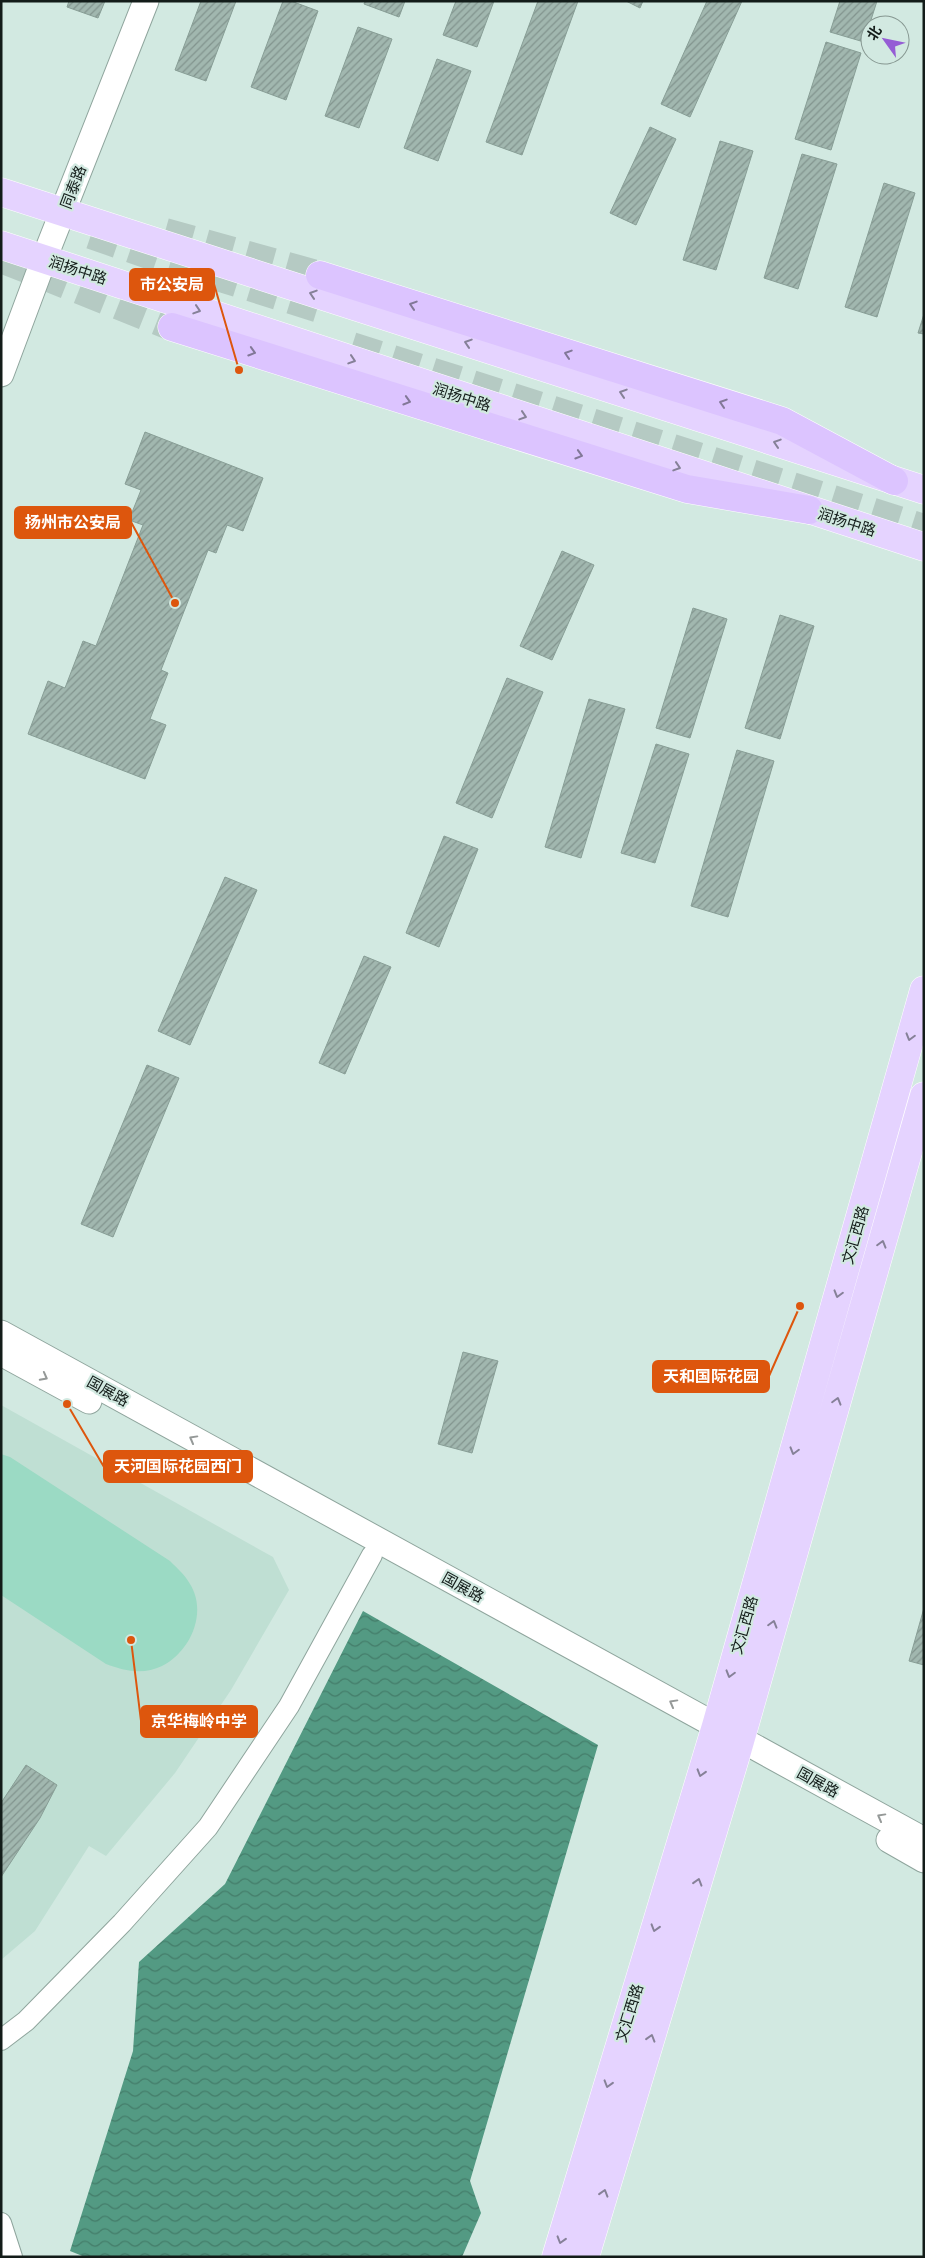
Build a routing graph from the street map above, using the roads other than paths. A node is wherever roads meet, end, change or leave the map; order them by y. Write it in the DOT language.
graph roads {
  1 [pos="146,1"];
  2 [pos="1,192"];
  3 [pos="63,213"];
  4 [pos="1,245"];
  5 [pos="44,259"];
  6 [pos="320,275"];
  7 [pos="172,327"];
  8 [pos="1,374"];
  9 [pos="894,481"];
  10 [pos="924,490"];
  11 [pos="809,510"];
  12 [pos="924,547"];
  13 [pos="924,990"];
  14 [pos="924,1096"];
  15 [pos="1,1333"];
  16 [pos="1,1353"];
  17 [pos="372,1554"];
  18 [pos="713,1734"];
  19 [pos="738,1747"];
  20 [pos="924,1840"];
  21 [pos="924,1860"];
  22 [pos="1,2040"];
  23 [pos="1,2223"];
  24 [pos="12,2257"];
  25 [pos="556,2257"];
  26 [pos="585,2257"];
  1 -- 3 [label="street, 同泰路"];
  2 -- 3 [label="main road"];
  3 -- 5 [label="street, 同泰路"];
  9 -- 3 [label="main road, one-way"];
  4 -- 5 [label="main road, 润扬中路"];
  5 -- 8 [label="street, 同泰路"];
  5 -- 11 [label="main road, 润扬中路, one-way"];
  9 -- 6 [label="highway, one-way"];
  7 -- 11 [label="highway, one-way"];
  9 -- 10 [label="main road"];
  11 -- 12 [label="main road, 润扬中路"];
  13 -- 18 [label="main road, 文汇西路, one-way"];
  19 -- 14 [label="main road, 文汇西路, one-way"];
  18 -- 15 [label="street, 国展路, one-way"];
  16 -- 17 [label="street, 国展路, one-way"];
  17 -- 18 [label="street, 国展路"];
  17 -- 22 [label="street"];
  18 -- 19 [label="street, 国展路"];
  18 -- 25 [label="main road, 文汇西路, one-way"];
  20 -- 19 [label="street, 国展路, one-way"];
  19 -- 21 [label="street, 国展路"];
  26 -- 19 [label="main road, 文汇西路, one-way"];
  23 -- 24 [label="street"];
}
